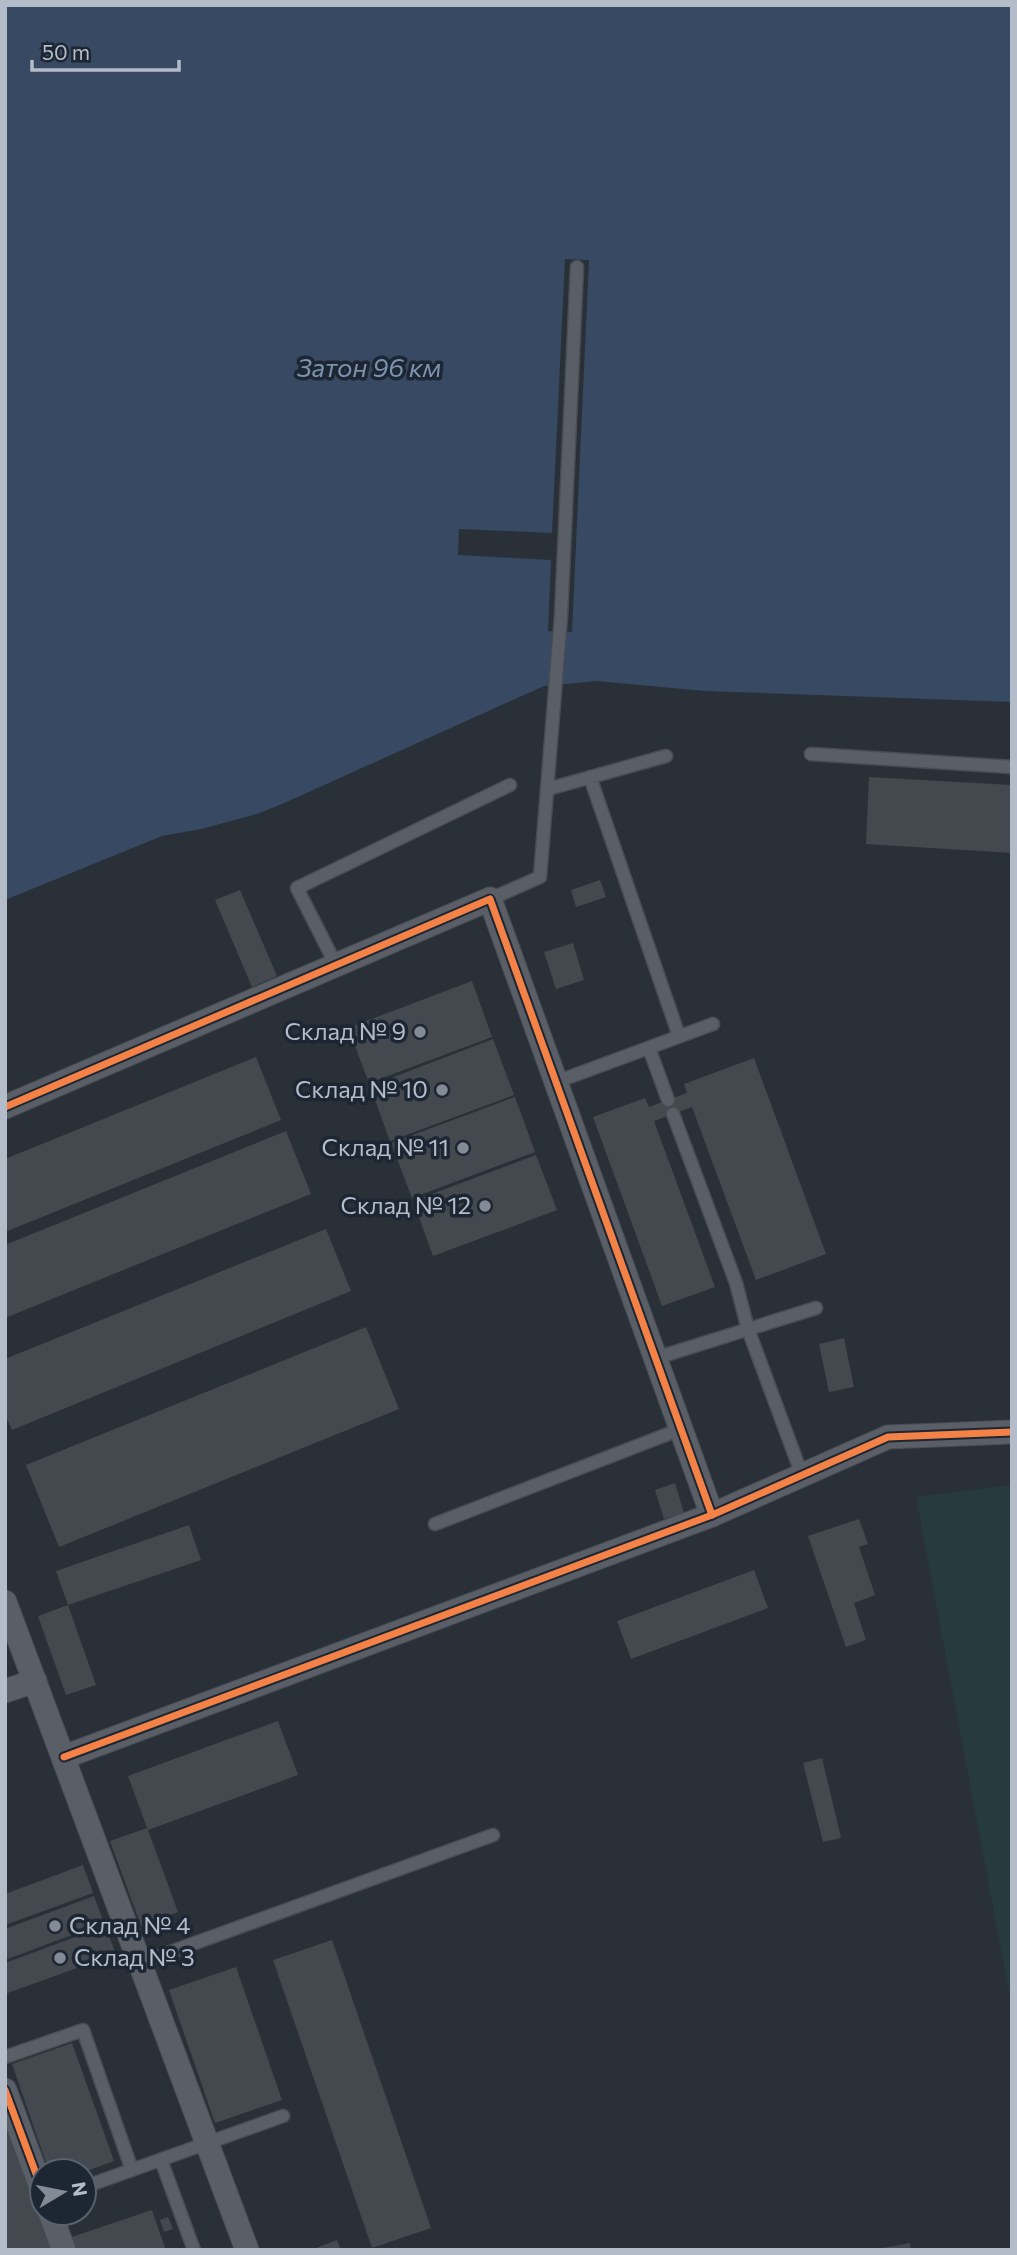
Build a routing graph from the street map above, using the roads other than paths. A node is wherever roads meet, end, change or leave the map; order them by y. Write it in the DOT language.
graph roads {
  1 [pos="576,267"];
  2 [pos="811,754"];
  3 [pos="666,756"];
  4 [pos="1012,767"];
  5 [pos="590,778"];
  6 [pos="510,785"];
  7 [pos="548,789"];
  8 [pos="490,898"];
  9 [pos="336,965"];
  10 [pos="713,1024"];
  11 [pos="679,1037"];
  12 [pos="649,1048"];
  13 [pos="556,1082"];
  14 [pos="668,1100"];
  15 [pos="5,1107"];
  16 [pos="673,1114"];
  17 [pos="816,1308"];
  18 [pos="748,1329"];
  19 [pos="656,1359"];
  20 [pos="681,1429"];
  21 [pos="1012,1432"];
  22 [pos="802,1475"];
  23 [pos="712,1515"];
  24 [pos="435,1524"];
  25 [pos="5,1602"];
  26 [pos="35,1681"];
  27 [pos="5,1692"];
  28 [pos="64,1758"];
  29 [pos="493,1835"];
  30 [pos="140,1963"];
  31 [pos="5,2057"];
  32 [pos="5,2090"];
  33 [pos="283,2116"];
  34 [pos="208,2143"];
  35 [pos="30,2157"];
  36 [pos="161,2160"];
  37 [pos="132,2170"];
  38 [pos="98,2182"];
  39 [pos="55,2227"];
  40 [pos="64,2250"];
  41 [pos="194,2250"];
  42 [pos="247,2250"];
  1 -- 7 [label="lane"];
  2 -- 4 [label="lane"];
  3 -- 5 [label="lane"];
  5 -- 7 [label="lane"];
  5 -- 11 [label="lane"];
  6 -- 9 [label="lane"];
  7 -- 8 [label="lane"];
  8 -- 9 [label="street"];
  8 -- 13 [label="street"];
  9 -- 15 [label="street"];
  10 -- 11 [label="lane"];
  11 -- 12 [label="lane"];
  12 -- 13 [label="lane"];
  12 -- 14 [label="lane"];
  13 -- 19 [label="street"];
  16 -- 18 [label="lane"];
  17 -- 18 [label="lane"];
  18 -- 19 [label="lane"];
  18 -- 22 [label="lane"];
  19 -- 20 [label="street"];
  20 -- 23 [label="street"];
  20 -- 24 [label="lane"];
  21 -- 22 [label="street"];
  22 -- 23 [label="street"];
  23 -- 28 [label="street"];
  25 -- 26 [label="street"];
  26 -- 27 [label="street"];
  26 -- 28 [label="street"];
  28 -- 30 [label="street"];
  29 -- 30 [label="lane"];
  30 -- 34 [label="street"];
  31 -- 37 [label="lane"];
  32 -- 35 [label="street"];
  33 -- 34 [label="lane"];
  34 -- 36 [label="lane"];
  34 -- 42 [label="street"];
  36 -- 37 [label="lane"];
  36 -- 41 [label="lane"];
  37 -- 38 [label="lane"];
  39 -- 40 [label="street"];
}
